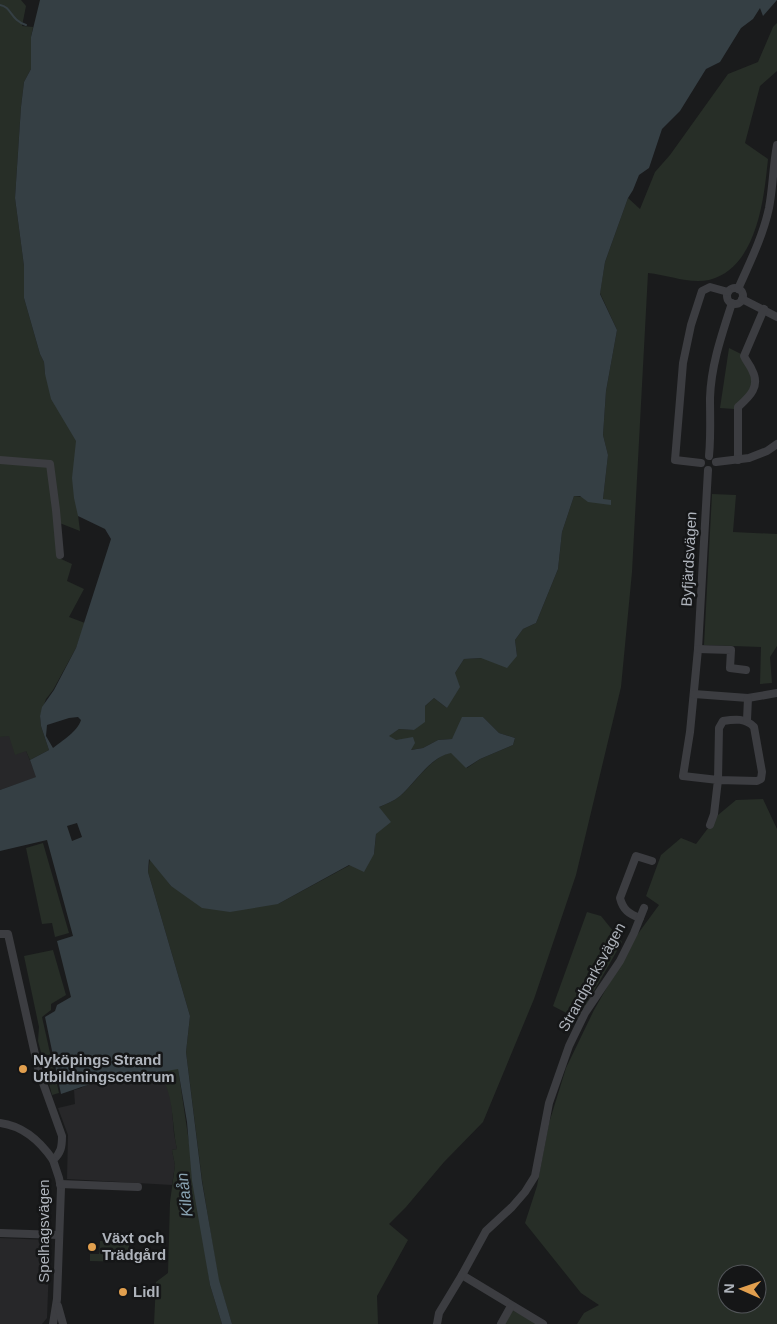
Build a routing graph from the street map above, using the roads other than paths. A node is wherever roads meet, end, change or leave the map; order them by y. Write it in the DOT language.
graph roads {
  1 [pos="777,145"];
  2 [pos="738,289"];
  3 [pos="728,292"];
  4 [pos="742,300"];
  5 [pos="732,303"];
  6 [pos="764,309"];
  7 [pos="777,317"];
  8 [pos="777,444"];
  9 [pos="709,456"];
  10 [pos="0,460"];
  11 [pos="738,460"];
  12 [pos="716,462"];
  13 [pos="701,463"];
  14 [pos="708,470"];
  15 [pos="60,555"];
  16 [pos="698,649"];
  17 [pos="746,670"];
  18 [pos="777,693"];
  19 [pos="694,694"];
  20 [pos="748,698"];
  21 [pos="746,720"];
  22 [pos="718,780"];
  23 [pos="710,825"];
  24 [pos="652,861"];
  25 [pos="644,908"];
  26 [pos="640,918"];
  27 [pos="4,934"];
  28 [pos="0,1122"];
  29 [pos="53,1160"];
  30 [pos="60,1184"];
  31 [pos="138,1187"];
  32 [pos="0,1233"];
  33 [pos="59,1235"];
  34 [pos="462,1275"];
  35 [pos="57,1299"];
  36 [pos="511,1306"];
  37 [pos="53,1324"];
  38 [pos="63,1324"];
  39 [pos="437,1324"];
  40 [pos="501,1324"];
  41 [pos="543,1324"];
  1 -- 2 [label="street"];
  2 -- 3 [label="street"];
  2 -- 4 [label="street"];
  3 -- 5 [label="street"];
  3 -- 13 [label="street"];
  4 -- 5 [label="street"];
  4 -- 6 [label="street"];
  5 -- 9 [label="street"];
  6 -- 7 [label="street"];
  6 -- 11 [label="street"];
  8 -- 11 [label="street"];
  9 -- 12 [label="street"];
  9 -- 13 [label="street"];
  10 -- 15 [label="street"];
  11 -- 12 [label="street"];
  12 -- 14 [label="street"];
  13 -- 14 [label="street"];
  14 -- 16 [label="street, Byfjärdsvägen"];
  16 -- 17 [label="street"];
  16 -- 19 [label="street, Byfjärdsvägen"];
  18 -- 20 [label="street"];
  19 -- 20 [label="street"];
  19 -- 22 [label="street, Byfjärdsvägen"];
  20 -- 21 [label="street"];
  21 -- 22 [label="street"];
  21 -- 22 [label="street"];
  22 -- 23 [label="street"];
  24 -- 26 [label="street"];
  25 -- 26 [label="street, Strandparksvägen"];
  26 -- 34 [label="street, Strandparksvägen"];
  27 -- 29 [label="street, Spelhagsvägen"];
  28 -- 29 [label="street"];
  29 -- 30 [label="street, Spelhagsvägen"];
  30 -- 31 [label="street"];
  30 -- 33 [label="street, Spelhagsvägen"];
  32 -- 33 [label="street"];
  33 -- 35 [label="street, Spelhagsvägen"];
  34 -- 36 [label="street"];
  34 -- 39 [label="street, Strandparksvägen"];
  35 -- 37 [label="street, Spelhagsvägen"];
  35 -- 38 [label="street, Spelhagsvägen"];
  36 -- 40 [label="street"];
  36 -- 41 [label="street"];
}
